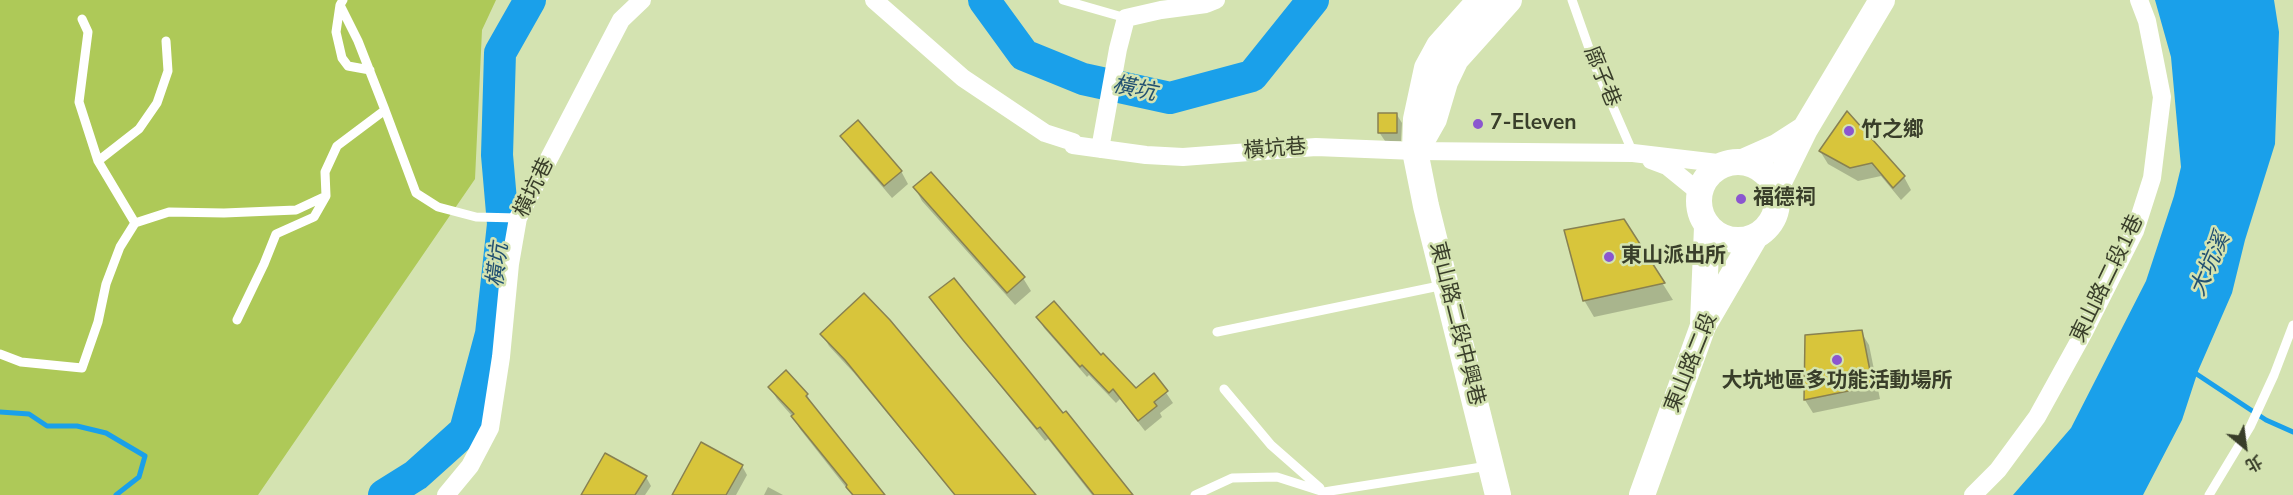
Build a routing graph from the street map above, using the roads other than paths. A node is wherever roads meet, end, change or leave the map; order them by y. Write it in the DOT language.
graph roads {
  1 [pos="642,0"];
  2 [pos="874,0"];
  3 [pos="1063,0"];
  4 [pos="1216,0"];
  5 [pos="1480,0"];
  6 [pos="1509,0"];
  7 [pos="1572,0"];
  8 [pos="1882,0"];
  9 [pos="2139,0"];
  10 [pos="341,2"];
  11 [pos="1126,18"];
  12 [pos="82,19"];
  13 [pos="166,41"];
  14 [pos="370,70"];
  15 [pos="385,110"];
  16 [pos="1805,129"];
  17 [pos="1100,149"];
  18 [pos="1415,152"];
  19 [pos="1633,153"];
  20 [pos="98,161"];
  21 [pos="1735,163"];
  22 [pos="1775,190"];
  23 [pos="1699,192"];
  24 [pos="326,196"];
  25 [pos="517,218"];
  26 [pos="135,223"];
  27 [pos="1707,226"];
  28 [pos="1755,237"];
  29 [pos="1447,285"];
  30 [pos="237,320"];
  31 [pos="2293,325"];
  32 [pos="1703,326"];
  33 [pos="1217,332"];
  34 [pos="0,354"];
  35 [pos="0,363"];
  36 [pos="21,363"];
  37 [pos="1224,389"];
  38 [pos="1491,466"];
  39 [pos="1325,494"];
  40 [pos="446,495"];
  41 [pos="1196,495"];
  42 [pos="1498,495"];
  43 [pos="1642,495"];
  44 [pos="1973,495"];
  45 [pos="2209,495"];
  1 -- 25 [label="street, 橫坑巷"];
  2 -- 17 [label="street, 橫坑巷"];
  3 -- 11 [label="lane"];
  4 -- 11 [label="street"];
  5 -- 18 [label="main road, 東山路二段中興巷"];
  6 -- 18 [label="main road"];
  7 -- 19 [label="lane, 廍子巷"];
  8 -- 16 [label="main road"];
  9 -- 44 [label="street, 東山路二段1巷"];
  10 -- 14 [label="lane"];
  10 -- 14 [label="lane"];
  11 -- 17 [label="street"];
  12 -- 20 [label="lane"];
  13 -- 20 [label="lane"];
  14 -- 15 [label="lane"];
  15 -- 24 [label="lane"];
  15 -- 25 [label="lane"];
  16 -- 21 [label="main road"];
  16 -- 22 [label="main road"];
  17 -- 18 [label="street, 橫坑巷"];
  18 -- 19 [label="street, 橫坑巷"];
  18 -- 29 [label="main road, 東山路二段中興巷"];
  19 -- 21 [label="street, 橫坑巷"];
  19 -- 23 [label="street"];
  20 -- 26 [label="lane"];
  21 -- 22 [label="main road"];
  21 -- 23 [label="main road"];
  22 -- 28 [label="main road"];
  23 -- 27 [label="main road"];
  24 -- 26 [label="lane"];
  24 -- 30 [label="lane"];
  25 -- 40 [label="street, 橫坑巷"];
  26 -- 36 [label="lane"];
  27 -- 28 [label="main road"];
  27 -- 32 [label="main road"];
  28 -- 32 [label="main road, 東山路二段"];
  29 -- 33 [label="lane"];
  29 -- 38 [label="main road, 東山路二段中興巷"];
  31 -- 45 [label="lane"];
  32 -- 43 [label="main road, 東山路二段"];
  34 -- 36 [label="lane"];
  35 -- 36 [label="lane"];
  37 -- 39 [label="lane"];
  38 -- 39 [label="lane"];
  38 -- 42 [label="main road, 東山路二段中興巷"];
  39 -- 41 [label="lane"];
}
